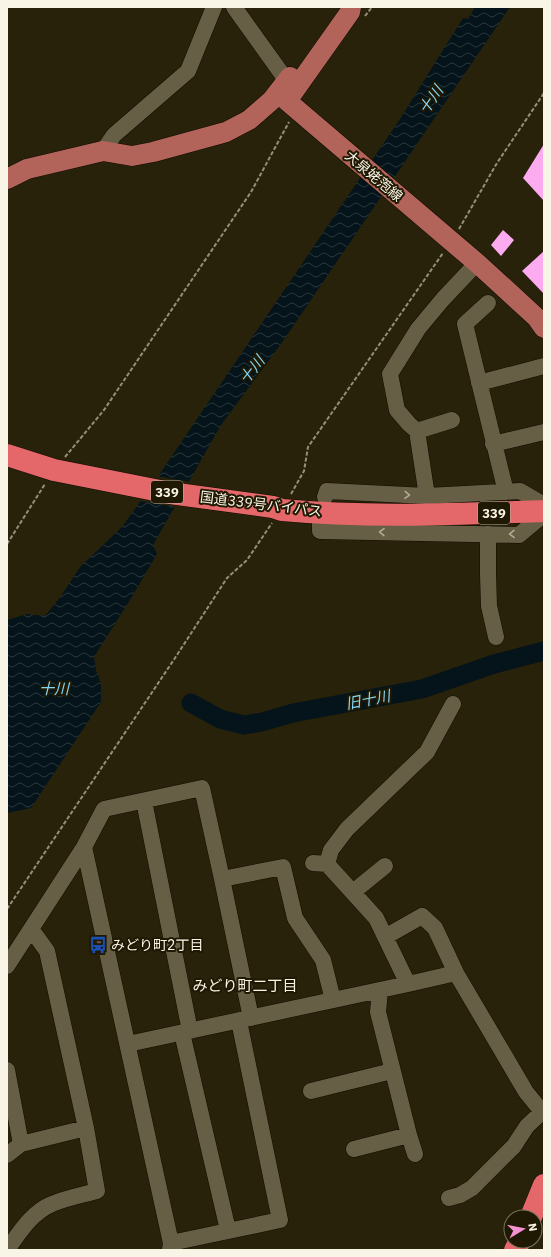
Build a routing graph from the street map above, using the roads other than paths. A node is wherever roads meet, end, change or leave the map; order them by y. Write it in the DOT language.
graph roads {
  1 [pos="214,7"];
  2 [pos="234,7"];
  3 [pos="339,7"];
  4 [pos="351,7"];
  5 [pos="287,81"];
  6 [pos="103,151"];
  7 [pos="7,179"];
  8 [pos="477,263"];
  9 [pos="488,303"];
  10 [pos="544,328"];
  11 [pos="544,366"];
  12 [pos="479,383"];
  13 [pos="452,420"];
  14 [pos="417,431"];
  15 [pos="544,432"];
  16 [pos="493,444"];
  17 [pos="7,455"];
  18 [pos="506,492"];
  19 [pos="427,496"];
  20 [pos="325,497"];
  21 [pos="544,505"];
  22 [pos="544,513"];
  23 [pos="320,524"];
  24 [pos="488,534"];
  25 [pos="496,637"];
  26 [pos="453,704"];
  27 [pos="144,801"];
  28 [pos="84,847"];
  29 [pos="385,866"];
  30 [pos="222,879"];
  31 [pos="353,892"];
  32 [pos="32,929"];
  33 [pos="385,937"];
  34 [pos="7,966"];
  35 [pos="456,973"];
  36 [pos="408,984"];
  37 [pos="380,990"];
  38 [pos="333,1000"];
  39 [pos="245,1020"];
  40 [pos="186,1032"];
  41 [pos="128,1044"];
  42 [pos="7,1070"];
  43 [pos="392,1071"];
  44 [pos="311,1091"];
  45 [pos="543,1113"];
  46 [pos="86,1128"];
  47 [pos="409,1135"];
  48 [pos="21,1144"];
  49 [pos="354,1149"];
  50 [pos="415,1154"];
  51 [pos="7,1155"];
  52 [pos="544,1185"];
  53 [pos="449,1198"];
  54 [pos="534,1209"];
  55 [pos="228,1230"];
  56 [pos="171,1246"];
  57 [pos="7,1250"];
  1 -- 6 [label="street"];
  2 -- 5 [label="street"];
  3 -- 5 [label="main road"];
  4 -- 8 [label="main road, 大泉姥萢線"];
  5 -- 6 [label="main road"];
  6 -- 7 [label="main road"];
  8 -- 10 [label="main road, 大泉姥萢線"];
  8 -- 14 [label="street"];
  9 -- 12 [label="street"];
  11 -- 12 [label="street"];
  12 -- 16 [label="street"];
  13 -- 14 [label="street"];
  14 -- 19 [label="street"];
  15 -- 16 [label="street"];
  16 -- 18 [label="street"];
  17 -- 22 [label="highway, 国道339号バイパス / 339"];
  18 -- 19 [label="street"];
  18 -- 21 [label="street"];
  20 -- 19 [label="street, one-way"];
  22 -- 24 [label="street, one-way"];
  24 -- 23 [label="street, one-way"];
  24 -- 25 [label="street"];
  26 -- 31 [label="street"];
  27 -- 28 [label="street"];
  27 -- 30 [label="street"];
  27 -- 40 [label="street"];
  28 -- 32 [label="street"];
  28 -- 41 [label="street"];
  29 -- 31 [label="street"];
  30 -- 38 [label="street"];
  30 -- 39 [label="street"];
  31 -- 33 [label="street"];
  32 -- 34 [label="street"];
  32 -- 46 [label="street"];
  33 -- 35 [label="street"];
  33 -- 36 [label="street"];
  35 -- 36 [label="street"];
  35 -- 45 [label="street"];
  36 -- 37 [label="street"];
  37 -- 38 [label="street"];
  37 -- 43 [label="street"];
  38 -- 39 [label="street"];
  39 -- 40 [label="street"];
  39 -- 55 [label="street"];
  40 -- 41 [label="street"];
  40 -- 55 [label="street"];
  41 -- 56 [label="street"];
  42 -- 48 [label="street"];
  43 -- 44 [label="street"];
  43 -- 47 [label="street"];
  45 -- 53 [label="street"];
  46 -- 48 [label="street"];
  46 -- 57 [label="street"];
  47 -- 49 [label="street"];
  47 -- 50 [label="street"];
  48 -- 51 [label="street"];
  52 -- 54 [label="highway"];
  55 -- 56 [label="street"];
}
